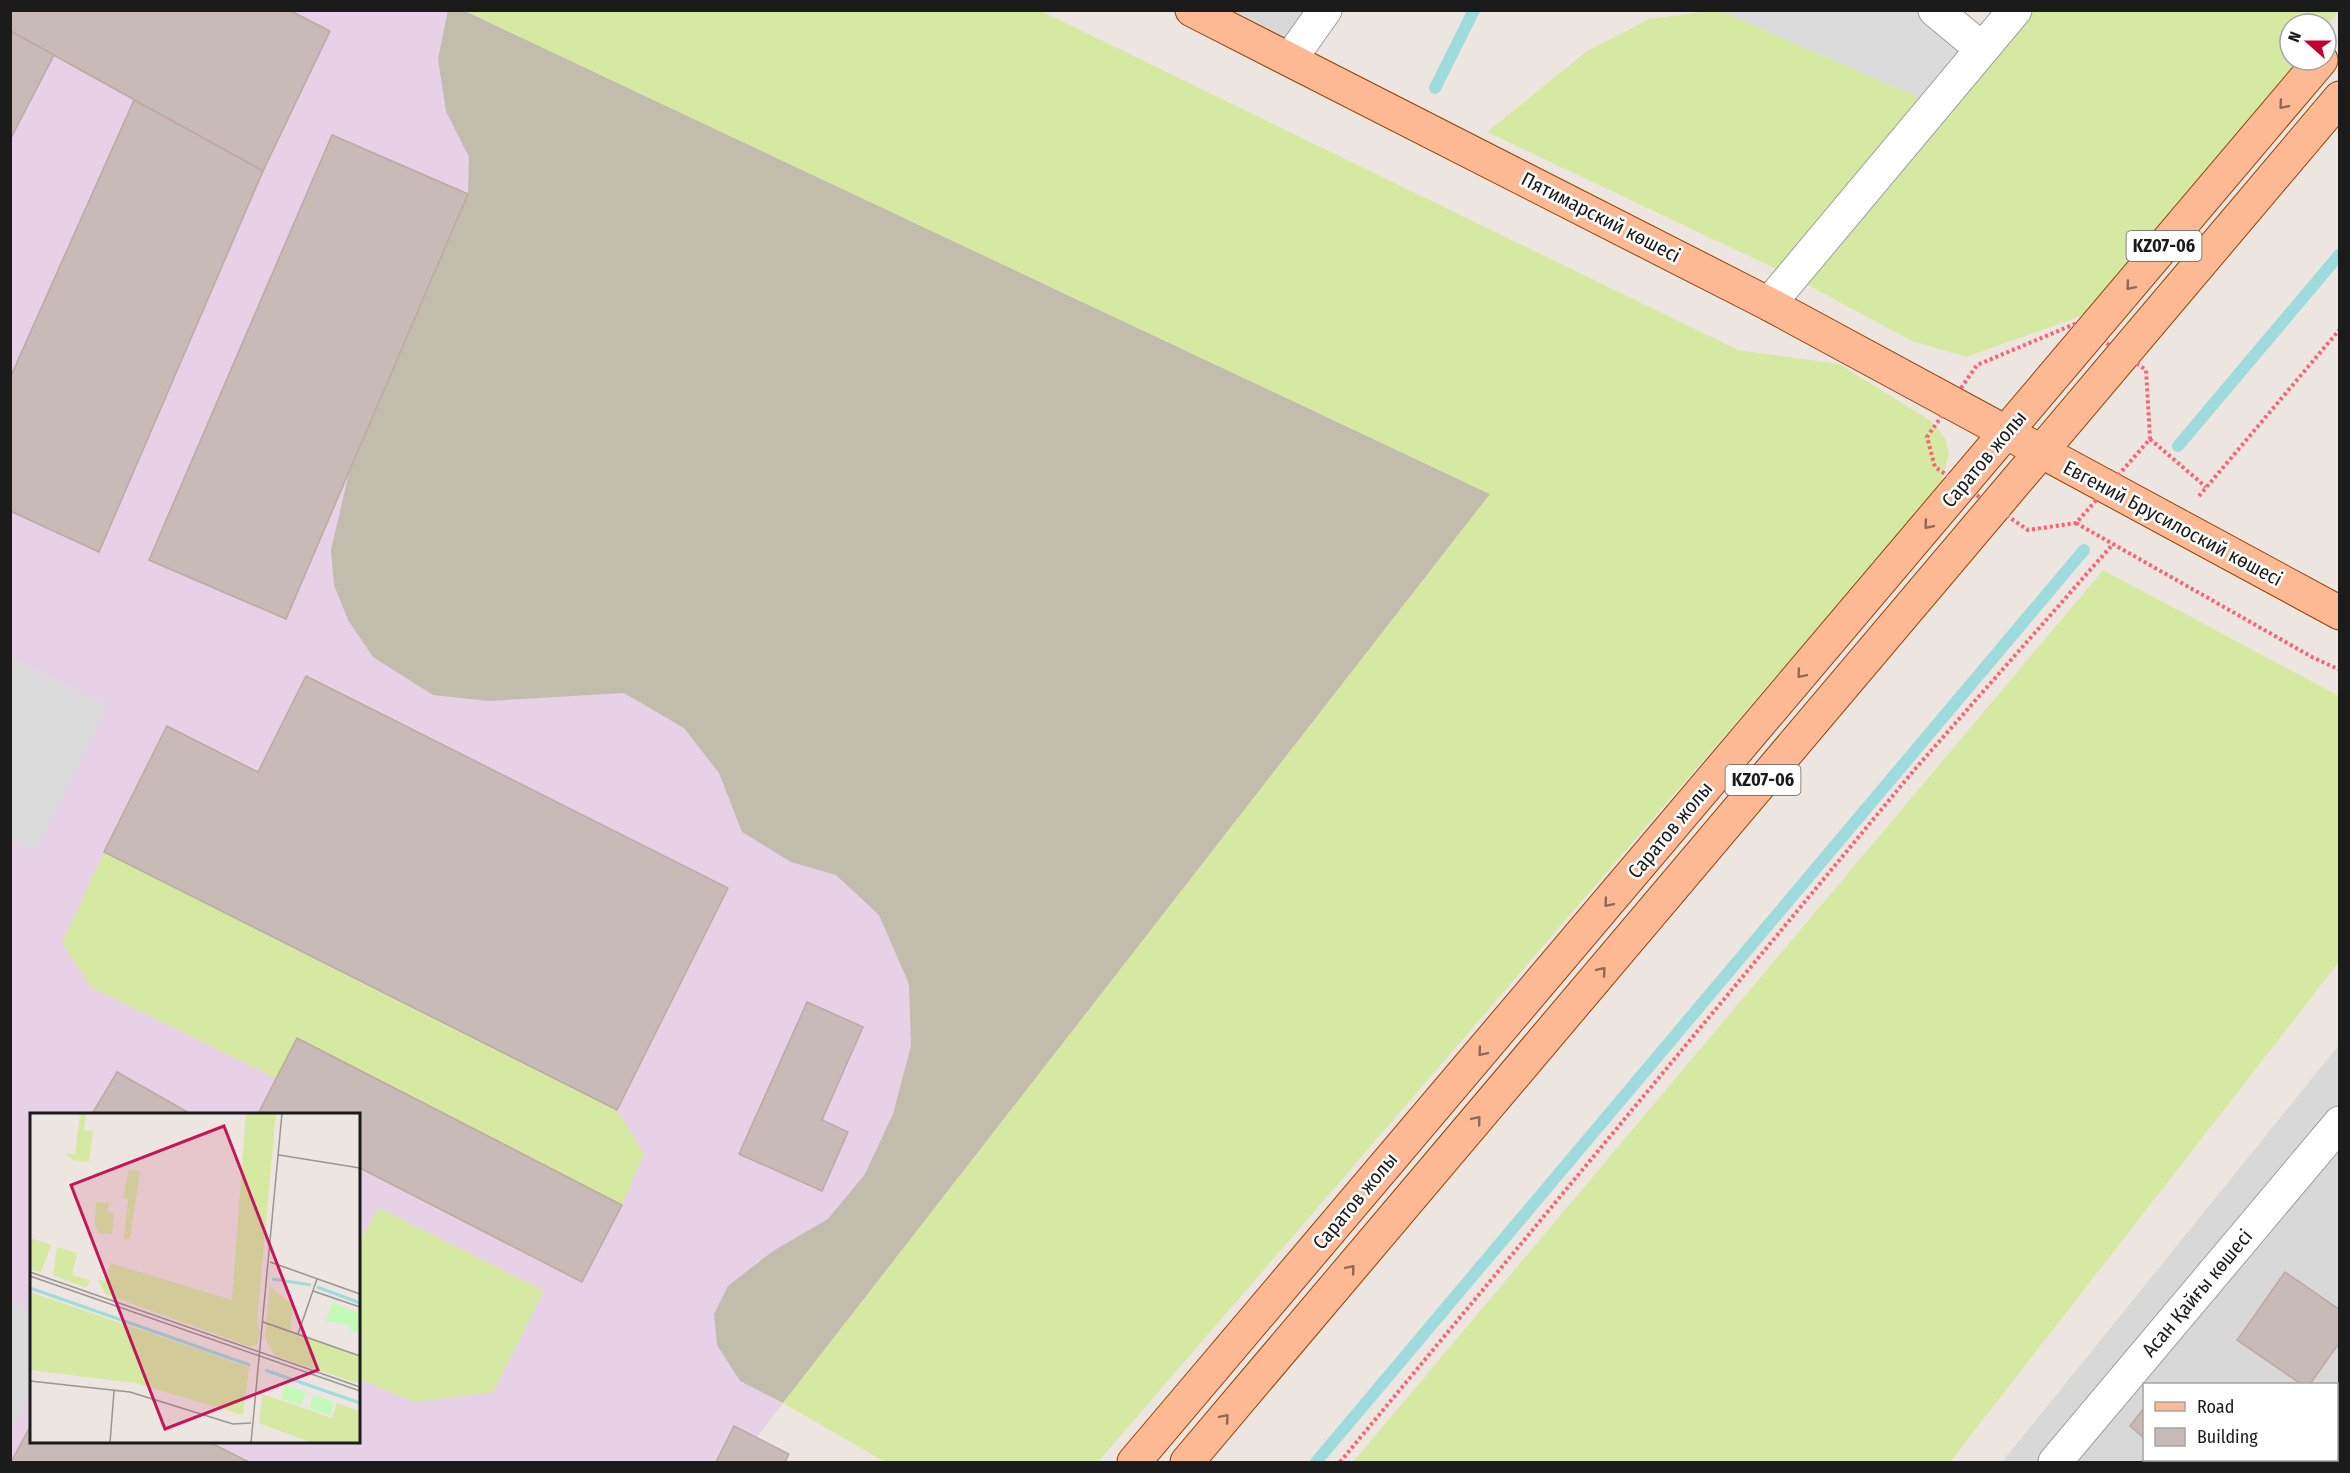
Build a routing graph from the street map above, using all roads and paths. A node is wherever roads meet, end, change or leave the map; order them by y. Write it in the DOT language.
graph roads {
  1 [pos="1192,10"];
  2 [pos="1324,10"];
  3 [pos="1935,10"];
  4 [pos="2015,10"];
  5 [pos="1982,49"];
  6 [pos="1291,58"];
  7 [pos="2311,72"];
  8 [pos="2340,98"];
  9 [pos="1769,303"];
  10 [pos="2340,329"];
  11 [pos="2006,432"];
  12 [pos="2150,439"];
  13 [pos="2041,452"];
  14 [pos="2206,487"];
  15 [pos="2076,523"];
  16 [pos="2175,525"];
  17 [pos="2113,544"];
  18 [pos="2340,613"];
  19 [pos="2340,670"];
  20 [pos="2340,1123"];
  21 [pos="1134,1462"];
  22 [pos="1187,1462"];
  23 [pos="1340,1462"];
  24 [pos="2055,1462"];
  1 -- 6 [label="main road, Пятимарский көшесі"];
  2 -- 6 [label="street"];
  3 -- 5 [label="street"];
  4 -- 5 [label="street"];
  5 -- 9 [label="street"];
  6 -- 9 [label="main road, Пятимарский көшесі"];
  7 -- 11 [label="main road, Саратов жолы / KZ07-06, one-way"];
  8 -- 13 [label="main road, Саратов жолы / KZ07-06"];
  9 -- 11 [label="main road, Пятимарский көшесі"];
  10 -- 14 [label="path"];
  11 -- 13 [label="main road, Евгений Брусилоский көшесі"];
  11 -- 21 [label="main road, Саратов жолы / KZ07-06, one-way"];
  12 -- 14 [label="path"];
  13 -- 16 [label="main road, Евгений Брусилоский көшесі"];
  22 -- 13 [label="main road, Саратов жолы / KZ07-06, one-way"];
  14 -- 16 [label="path"];
  15 -- 17 [label="path"];
  16 -- 18 [label="main road, Евгений Брусилоский көшесі"];
  17 -- 19 [label="path"];
  17 -- 23 [label="path"];
  20 -- 24 [label="street, Асан Қайғы көшесі"];
}
